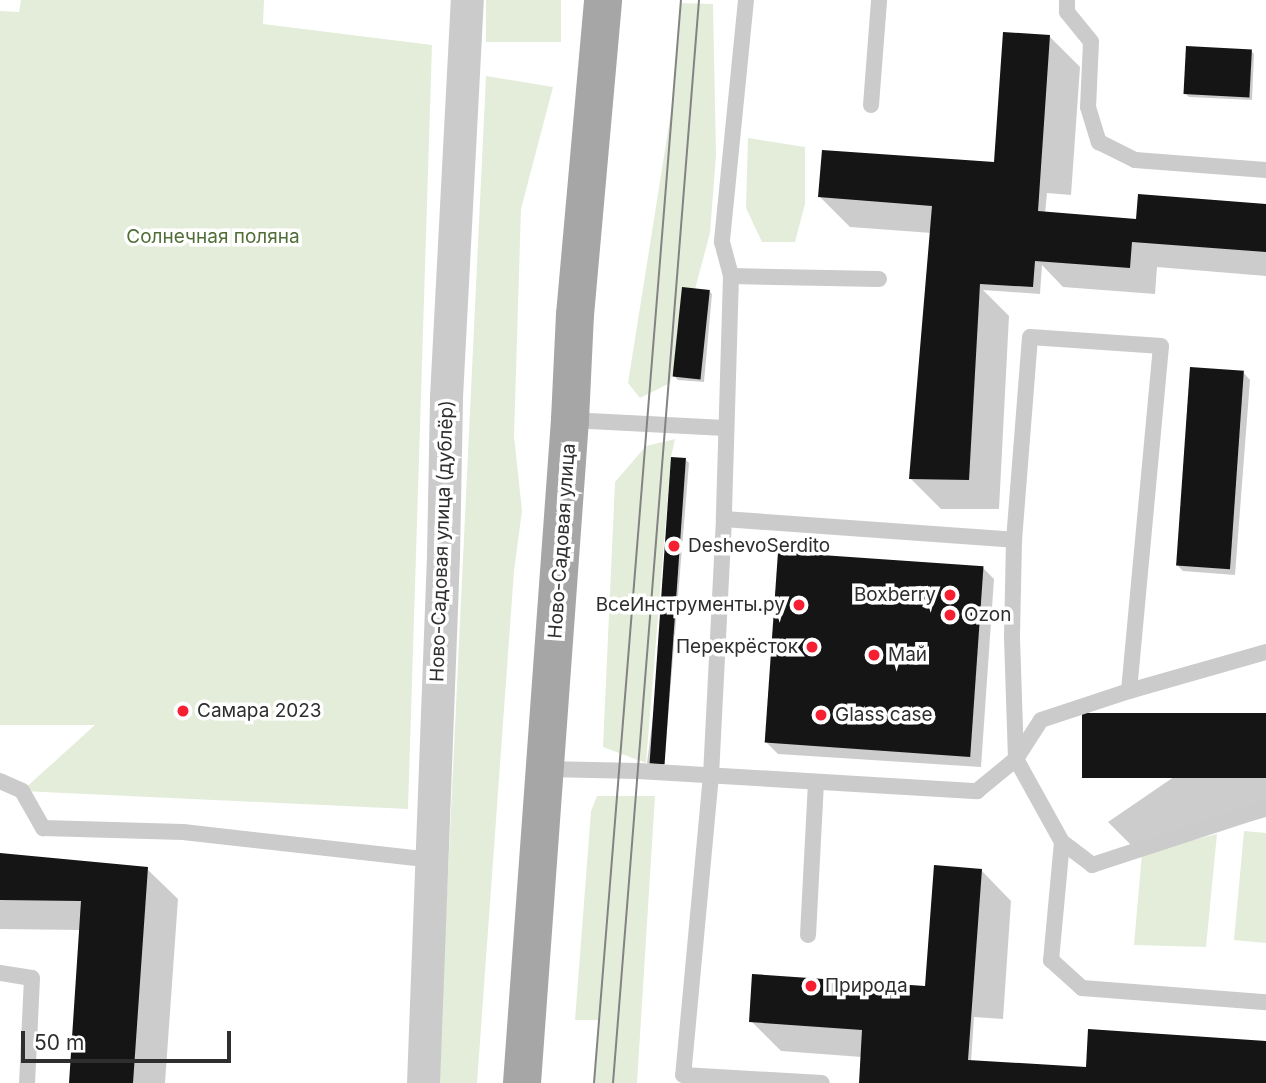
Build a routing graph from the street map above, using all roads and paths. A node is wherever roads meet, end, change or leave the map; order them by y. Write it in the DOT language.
graph roads {
  1 [pos="467,0"];
  2 [pos="603,0"];
  3 [pos="746,0"];
  4 [pos="879,0"];
  5 [pos="1067,0"];
  6 [pos="871,105"];
  7 [pos="1266,170"];
  8 [pos="731,276"];
  9 [pos="879,279"];
  10 [pos="570,420"];
  11 [pos="725,428"];
  12 [pos="724,519"];
  13 [pos="1014,541"];
  14 [pos="1266,652"];
  15 [pos="1129,691"];
  16 [pos="1016,759"];
  17 [pos="546,769"];
  18 [pos="711,775"];
  19 [pos="0,781"];
  20 [pos="816,782"];
  21 [pos="1266,807"];
  22 [pos="1062,842"];
  23 [pos="431,860"];
  24 [pos="808,935"];
  25 [pos="0,973"];
  26 [pos="1266,1002"];
  27 [pos="27,1083"];
  28 [pos="423,1083"];
  29 [pos="522,1083"];
  30 [pos="822,1083"];
  1 -- 23 [label="street, Ново-Садовая улица (дублёр)"];
  2 -- 10 [label="main road, Ново-Садовая улица"];
  3 -- 8 [label="lane"];
  4 -- 6 [label="lane"];
  5 -- 7 [label="lane"];
  8 -- 9 [label="lane"];
  8 -- 11 [label="lane"];
  10 -- 11 [label="lane"];
  10 -- 17 [label="main road, Ново-Садовая улица"];
  11 -- 12 [label="lane"];
  12 -- 13 [label="lane"];
  12 -- 18 [label="lane"];
  13 -- 15 [label="lane"];
  13 -- 16 [label="lane"];
  14 -- 15 [label="lane"];
  15 -- 16 [label="lane"];
  16 -- 20 [label="lane"];
  16 -- 22 [label="lane"];
  17 -- 18 [label="lane"];
  17 -- 29 [label="main road, Ново-Садовая улица"];
  18 -- 20 [label="lane"];
  18 -- 30 [label="lane"];
  19 -- 23 [label="lane"];
  20 -- 24 [label="lane"];
  21 -- 22 [label="lane"];
  22 -- 26 [label="lane"];
  23 -- 28 [label="street, Ново-Садовая улица (дублёр)"];
  25 -- 27 [label="lane"];
}
